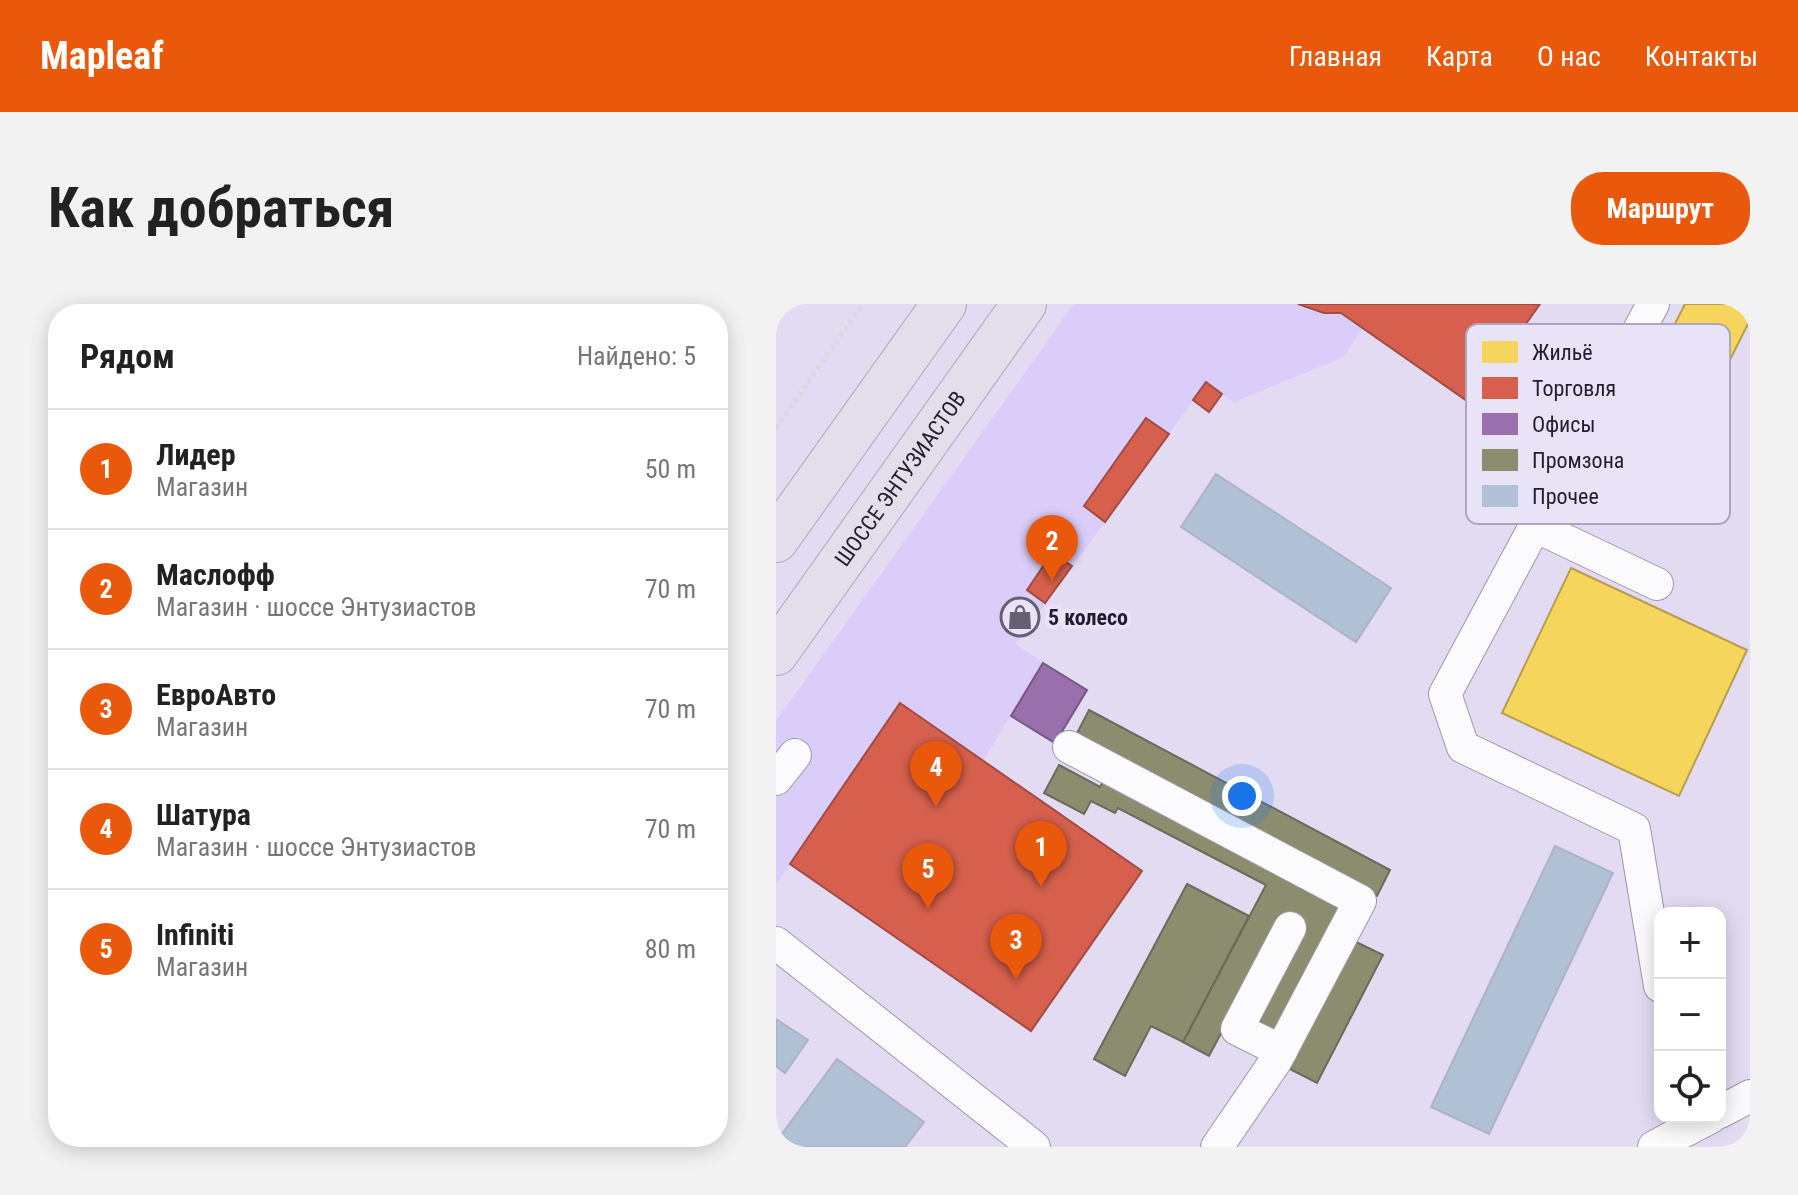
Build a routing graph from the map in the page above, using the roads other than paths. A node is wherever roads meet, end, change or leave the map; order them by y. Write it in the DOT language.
graph roads {
  1 [pos="944,304"];
  2 [pos="1024,304"];
  3 [pos="1653,304"];
  4 [pos="1642,324"];
  5 [pos="776,540"];
  6 [pos="1657,584"];
  7 [pos="776,653"];
  8 [pos="1069,747"];
  9 [pos="1290,928"];
  10 [pos="776,943"];
  11 [pos="1659,979"];
  12 [pos="1281,1051"];
  13 [pos="1750,1096"];
  14 [pos="1726,1109"];
  15 [pos="1690,1123"];
  16 [pos="1034,1147"];
  17 [pos="1217,1147"];
  18 [pos="1654,1147"];
  1 -- 5 [label="highway"];
  2 -- 7 [label="highway, ШОССЕ ЭНТУЗИАСТОВ"];
  3 -- 4 [label="street"];
  6 -- 11 [label="street"];
  8 -- 12 [label="street"];
  9 -- 12 [label="street"];
  10 -- 16 [label="street"];
  12 -- 17 [label="street"];
  13 -- 14 [label="street"];
  15 -- 18 [label="street"];
}
